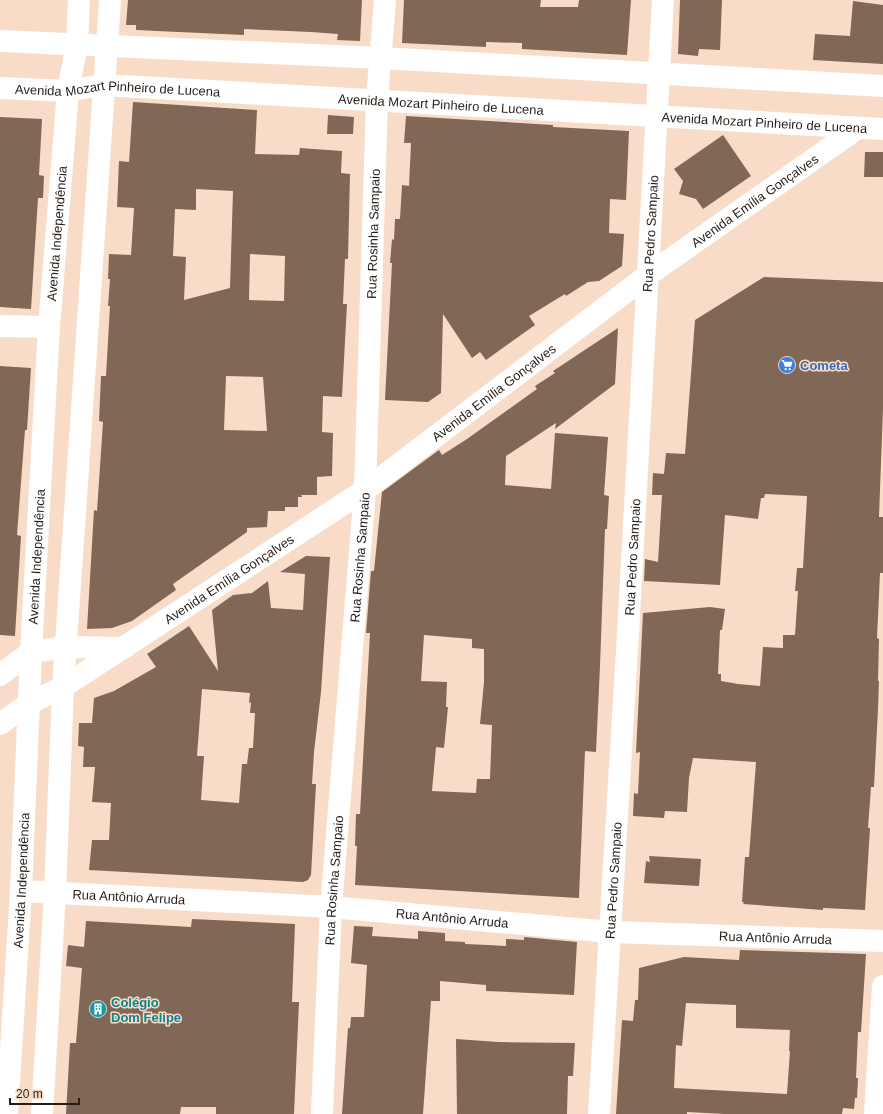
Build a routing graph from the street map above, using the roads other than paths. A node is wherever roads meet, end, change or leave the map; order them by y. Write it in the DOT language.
graph roads {
  1 [pos="79,0"];
  2 [pos="110,0"];
  3 [pos="385,0"];
  4 [pos="663,0"];
  5 [pos="0,41"];
  6 [pos="77,44"];
  7 [pos="107,45"];
  8 [pos="381,58"];
  9 [pos="660,73"];
  10 [pos="103,85"];
  11 [pos="883,86"];
  12 [pos="0,88"];
  13 [pos="68,91"];
  14 [pos="377,100"];
  15 [pos="658,116"];
  16 [pos="858,128"];
  17 [pos="883,129"];
  18 [pos="648,275"];
  19 [pos="0,326"];
  20 [pos="49,327"];
  21 [pos="365,490"];
  22 [pos="66,647"];
  23 [pos="124,648"];
  24 [pos="31,652"];
  25 [pos="0,675"];
  26 [pos="63,686"];
  27 [pos="28,704"];
  28 [pos="0,724"];
  29 [pos="21,892"];
  30 [pos="55,893"];
  31 [pos="331,907"];
  32 [pos="611,932"];
  33 [pos="883,941"];
  34 [pos="883,986"];
  35 [pos="5,1061"];
  36 [pos="7,1114"];
  37 [pos="42,1114"];
  38 [pos="322,1114"];
  39 [pos="599,1114"];
  40 [pos="875,1114"];
  1 -- 6 [label="street, Avenida Independência"];
  2 -- 7 [label="street"];
  3 -- 8 [label="street, Rua Rosinha Sampaio"];
  4 -- 9 [label="street, Rua Pedro Sampaio"];
  5 -- 6 [label="street"];
  6 -- 7 [label="street"];
  6 -- 13 [label="street, Avenida Independência"];
  7 -- 8 [label="street"];
  7 -- 10 [label="street"];
  8 -- 9 [label="street"];
  8 -- 14 [label="street, Rua Rosinha Sampaio"];
  9 -- 11 [label="street"];
  9 -- 15 [label="street, Rua Pedro Sampaio"];
  10 -- 13 [label="street, Avenida Mozart Pinheiro de Lucena"];
  10 -- 14 [label="street, Avenida Mozart Pinheiro de Lucena"];
  10 -- 22 [label="street"];
  12 -- 13 [label="street, Avenida Mozart Pinheiro de Lucena"];
  13 -- 20 [label="street, Avenida Independência"];
  14 -- 15 [label="street, Avenida Mozart Pinheiro de Lucena"];
  14 -- 21 [label="street, Rua Rosinha Sampaio"];
  15 -- 16 [label="street, Avenida Mozart Pinheiro de Lucena"];
  15 -- 18 [label="street, Rua Pedro Sampaio"];
  16 -- 17 [label="street, Avenida Mozart Pinheiro de Lucena"];
  16 -- 18 [label="street, Avenida Emília Gonçalves"];
  18 -- 21 [label="street, Avenida Emília Gonçalves"];
  18 -- 32 [label="street, Rua Pedro Sampaio"];
  19 -- 20 [label="street"];
  20 -- 24 [label="street, Avenida Independência"];
  21 -- 23 [label="street, Avenida Emília Gonçalves"];
  21 -- 31 [label="street, Rua Rosinha Sampaio"];
  22 -- 23 [label="street"];
  22 -- 24 [label="street"];
  22 -- 26 [label="street"];
  23 -- 26 [label="street, Avenida Emília Gonçalves"];
  24 -- 25 [label="street"];
  24 -- 27 [label="street, Avenida Independência"];
  26 -- 27 [label="street, Avenida Emília Gonçalves"];
  26 -- 30 [label="street"];
  27 -- 28 [label="street, Avenida Emília Gonçalves"];
  27 -- 29 [label="street, Avenida Independência"];
  29 -- 30 [label="street, Rua Antônio Arruda"];
  29 -- 35 [label="street, Avenida Independência"];
  30 -- 31 [label="street, Rua Antônio Arruda"];
  30 -- 37 [label="street"];
  31 -- 32 [label="street, Rua Antônio Arruda"];
  31 -- 38 [label="street, Rua Rosinha Sampaio"];
  32 -- 33 [label="street, Rua Antônio Arruda"];
  32 -- 39 [label="street, Rua Pedro Sampaio"];
  34 -- 40 [label="street"];
  35 -- 36 [label="street, Avenida Independência"];
}
